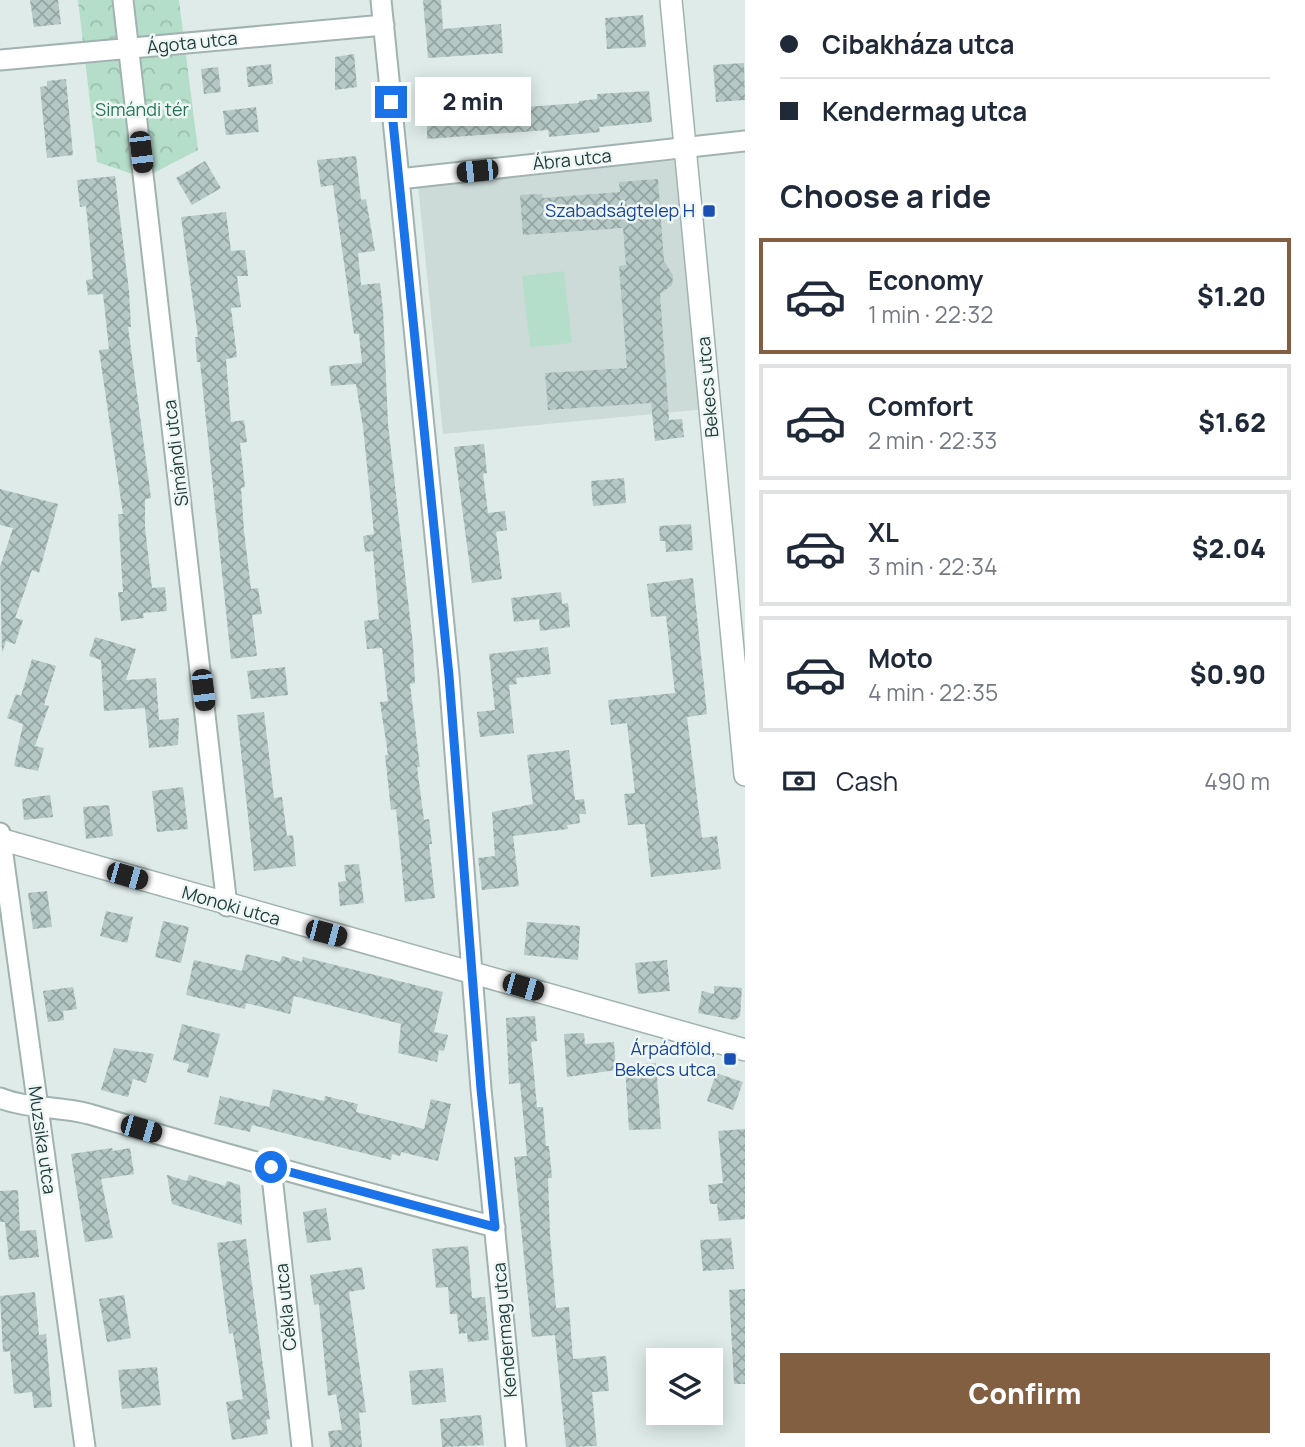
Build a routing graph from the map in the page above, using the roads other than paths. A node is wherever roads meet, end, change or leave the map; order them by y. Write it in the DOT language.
graph roads {
  1 [pos="123,0"];
  2 [pos="381,0"];
  3 [pos="671,0"];
  4 [pos="384,25"];
  5 [pos="129,49"];
  6 [pos="0,60"];
  7 [pos="745,141"];
  8 [pos="685,148"];
  9 [pos="399,179"];
  10 [pos="745,775"];
  11 [pos="0,833"];
  12 [pos="0,839"];
  13 [pos="227,906"];
  14 [pos="474,974"];
  15 [pos="745,1050"];
  16 [pos="0,1098"];
  17 [pos="37,1104"];
  18 [pos="271,1167"];
  19 [pos="495,1227"];
  20 [pos="85,1447"];
  21 [pos="302,1447"];
  22 [pos="516,1447"];
  1 -- 5 [label="street, Simándi utca"];
  2 -- 4 [label="street, Kendermag utca"];
  3 -- 8 [label="street, Bekecs utca"];
  4 -- 5 [label="street, Ágota utca"];
  4 -- 9 [label="street, Kendermag utca"];
  5 -- 6 [label="street, Ágota utca"];
  5 -- 13 [label="street, Simándi utca"];
  7 -- 8 [label="street, Ábra utca"];
  8 -- 9 [label="street, Ábra utca"];
  8 -- 10 [label="street, Bekecs utca"];
  9 -- 14 [label="street, Kendermag utca"];
  11 -- 12 [label="street, Muzsika utca"];
  12 -- 13 [label="street, Monoki utca"];
  12 -- 17 [label="street, Muzsika utca"];
  13 -- 14 [label="street, Monoki utca"];
  14 -- 15 [label="street, Monoki utca"];
  14 -- 19 [label="street, Kendermag utca"];
  16 -- 17 [label="street"];
  17 -- 18 [label="street"];
  17 -- 20 [label="street, Muzsika utca"];
  18 -- 19 [label="street"];
  18 -- 21 [label="street, Cékla utca"];
  19 -- 22 [label="street, Kendermag utca"];
}
